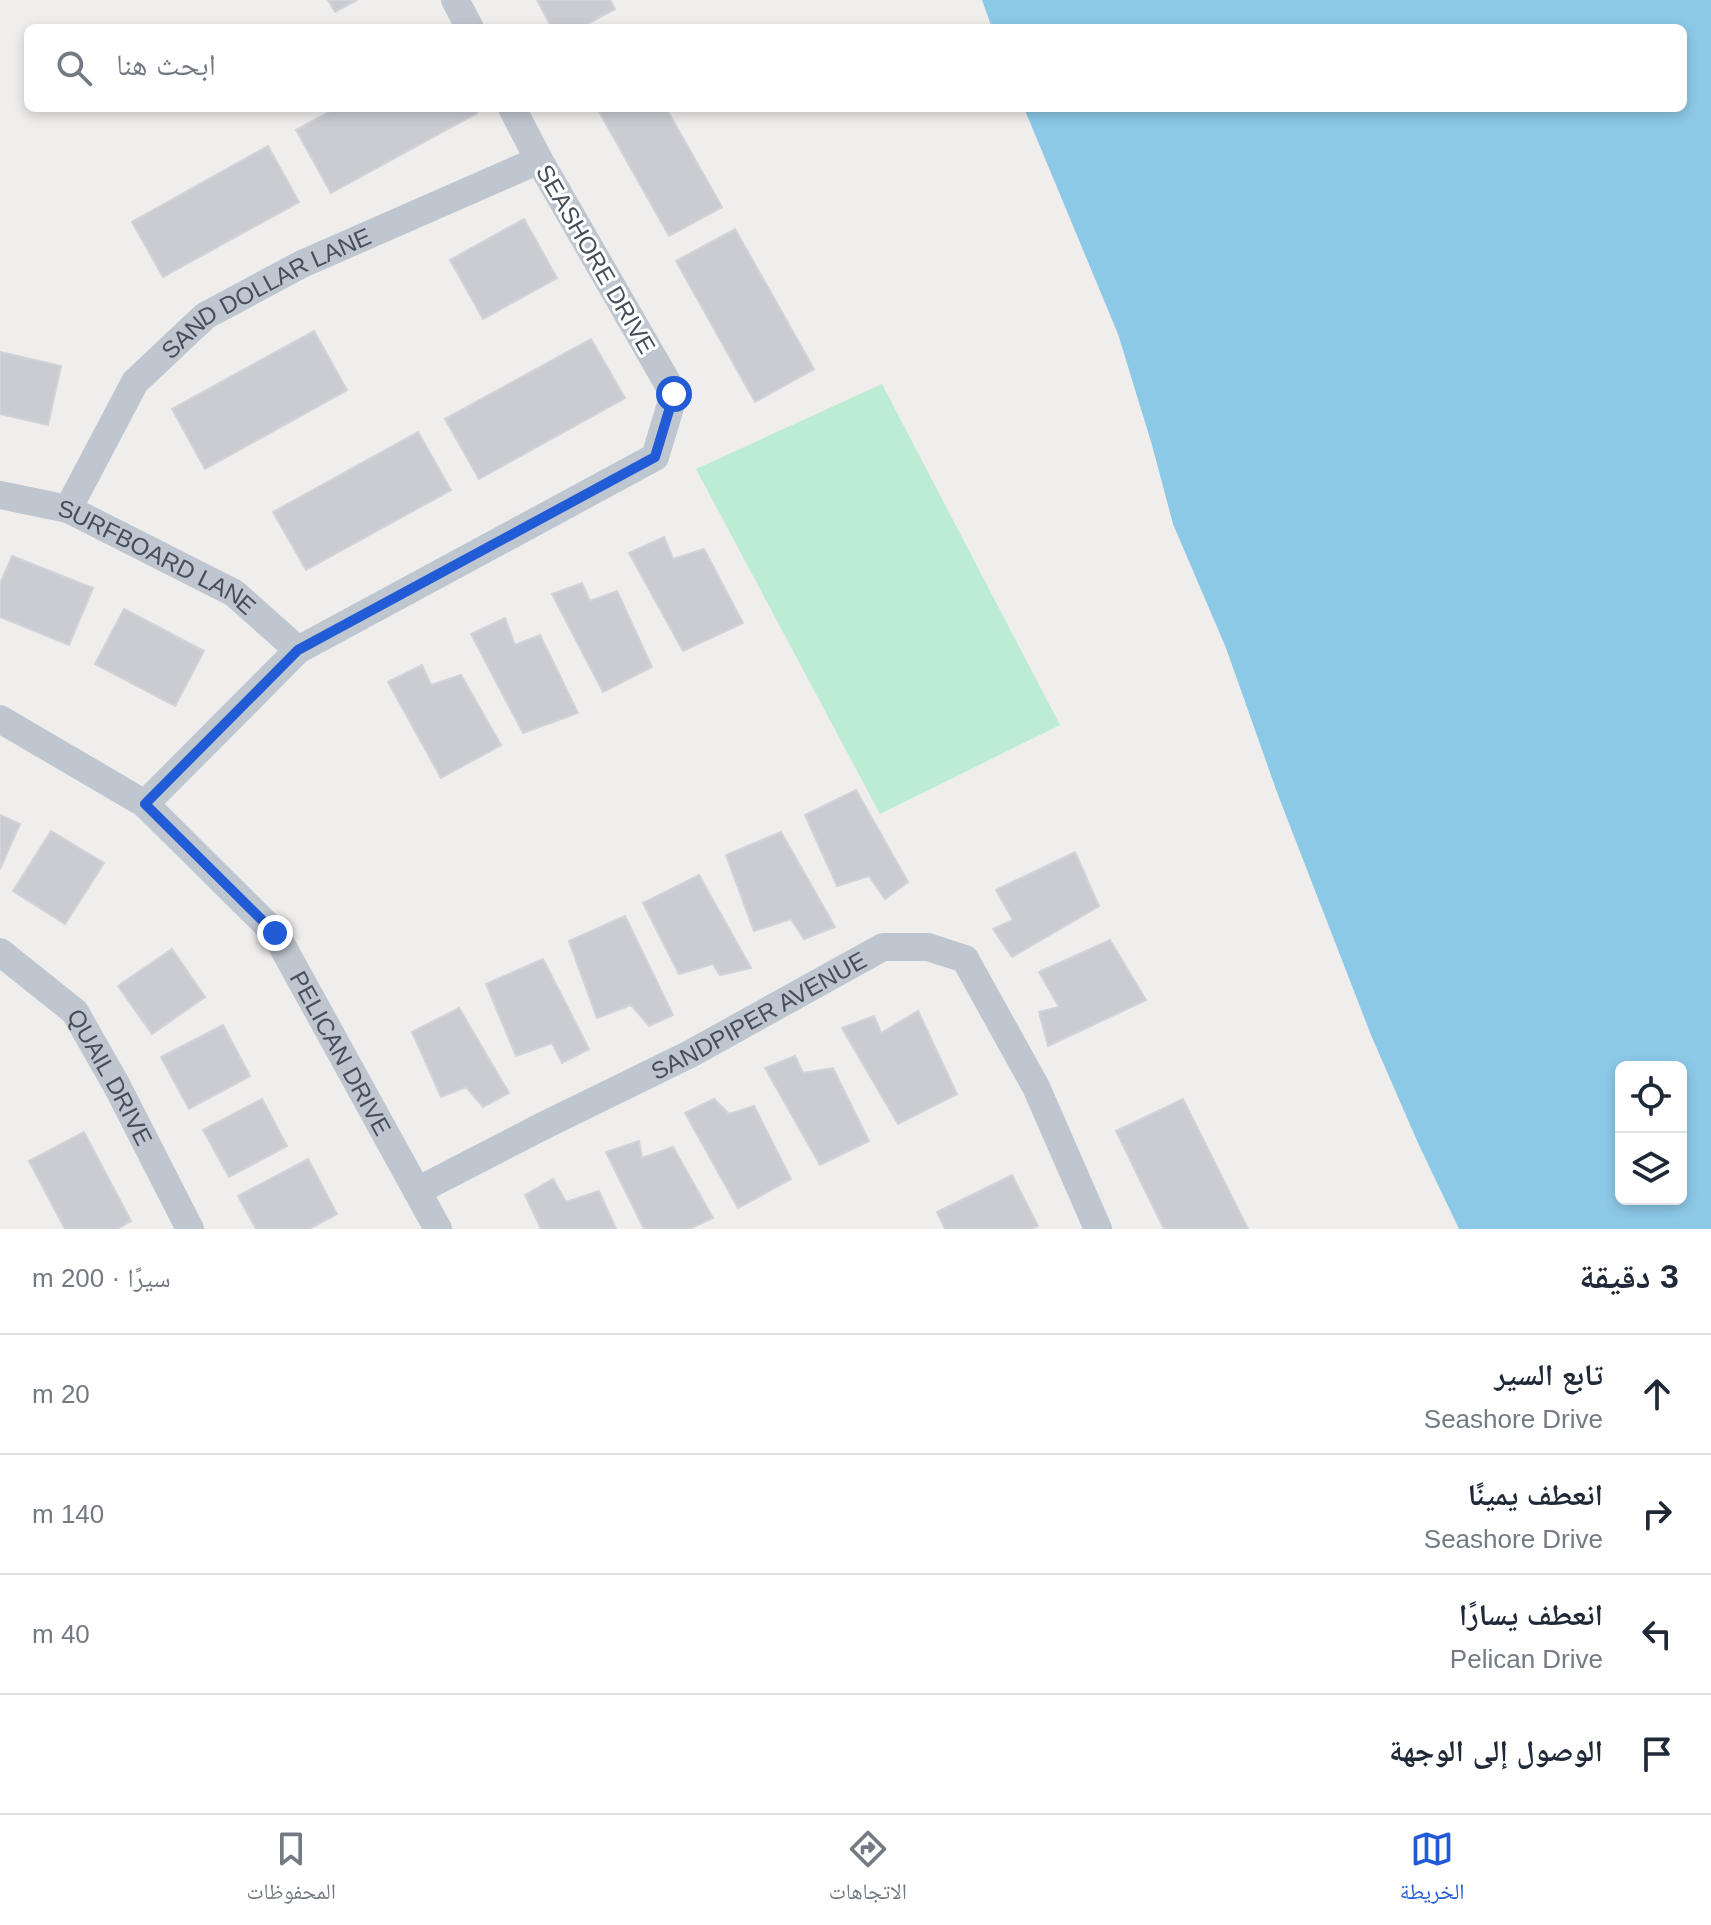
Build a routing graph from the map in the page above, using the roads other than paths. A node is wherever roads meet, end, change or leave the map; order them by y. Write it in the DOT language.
graph roads {
  1 [pos="455,0"];
  2 [pos="468,24"];
  3 [pos="514,112"];
  4 [pos="539,160"];
  5 [pos="0,495"];
  6 [pos="68,509"];
  7 [pos="298,650"];
  8 [pos="0,719"];
  9 [pos="145,804"];
  10 [pos="0,952"];
  11 [pos="417,1191"];
  12 [pos="190,1229"];
  13 [pos="438,1229"];
  14 [pos="1098,1229"];
  1 -- 2 [label="street"];
  3 -- 4 [label="street, SEASHORE DRIVE"];
  4 -- 6 [label="street, SAND DOLLAR LANE"];
  4 -- 7 [label="street, SEASHORE DRIVE"];
  5 -- 6 [label="street, SURFBOARD LANE"];
  6 -- 7 [label="street, SURFBOARD LANE"];
  7 -- 9 [label="street, SEASHORE DRIVE"];
  8 -- 9 [label="street, PELICAN DRIVE"];
  9 -- 11 [label="street, PELICAN DRIVE"];
  10 -- 12 [label="street, QUAIL DRIVE"];
  11 -- 13 [label="street, PELICAN DRIVE"];
  11 -- 14 [label="street, SANDPIPER AVENUE"];
}
